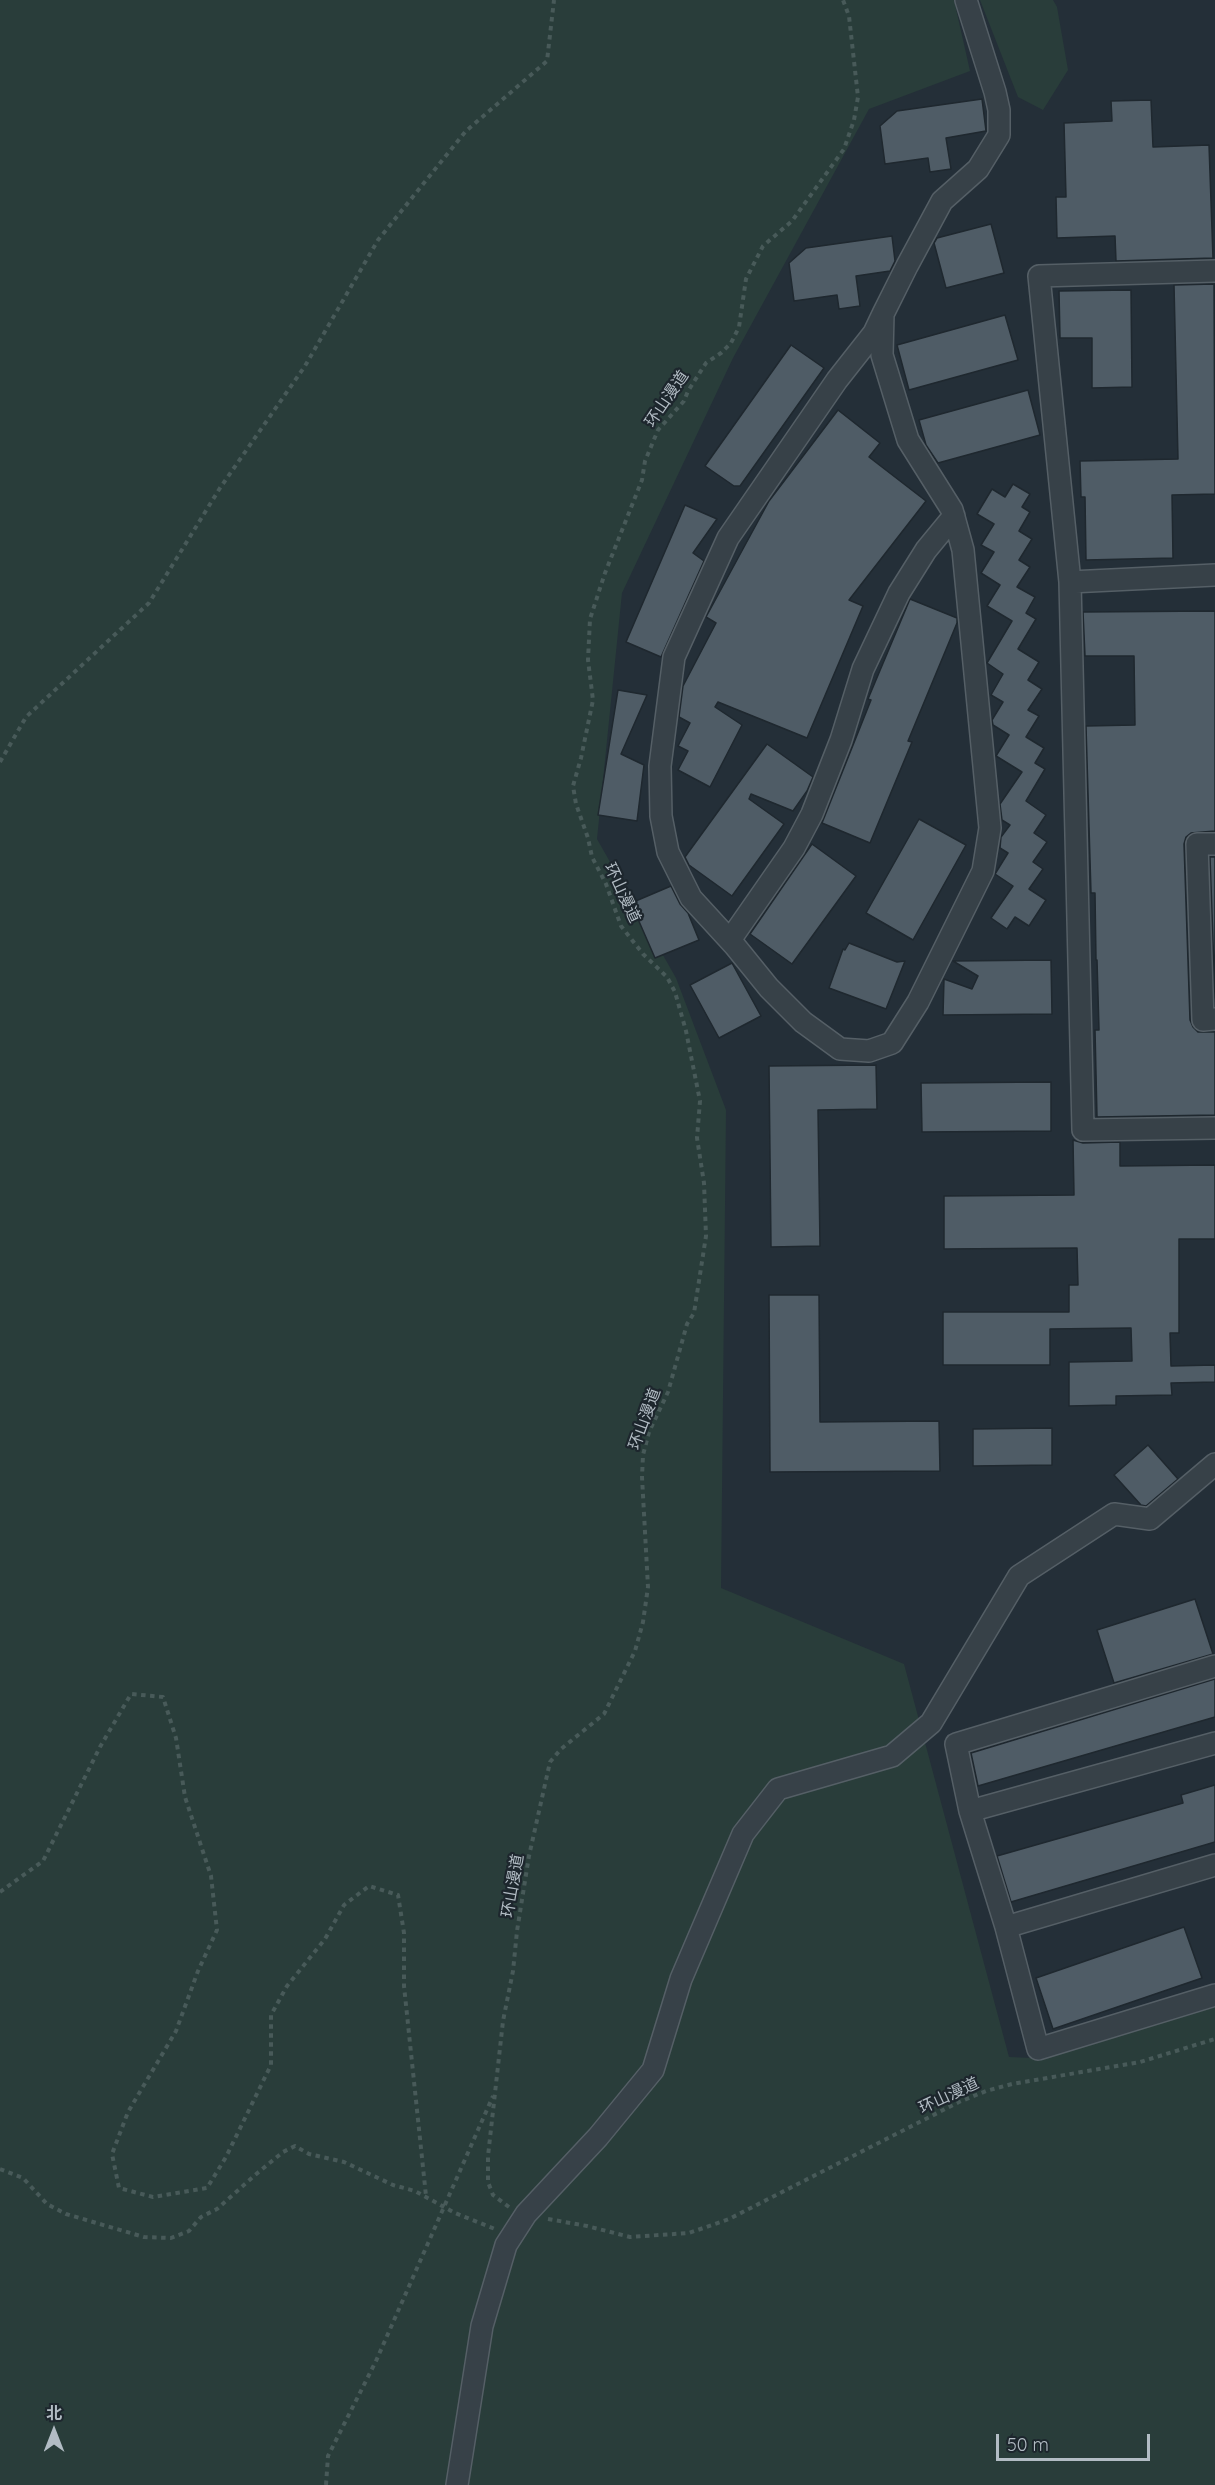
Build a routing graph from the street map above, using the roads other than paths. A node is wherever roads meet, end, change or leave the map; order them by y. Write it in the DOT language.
graph roads {
  1 [pos="966,0"];
  2 [pos="1215,271"];
  3 [pos="883,314"];
  4 [pos="954,516"];
  5 [pos="1215,575"];
  6 [pos="1070,582"];
  7 [pos="1215,844"];
  8 [pos="730,940"];
  9 [pos="1215,1019"];
  10 [pos="1215,1128"];
  11 [pos="1215,1464"];
  12 [pos="1215,1666"];
  13 [pos="1215,1743"];
  14 [pos="970,1811"];
  15 [pos="1215,1865"];
  16 [pos="1006,1927"];
  17 [pos="1215,1995"];
  18 [pos="457,2485"];
  1 -- 3 [label="street"];
  2 -- 6 [label="street"];
  3 -- 4 [label="street"];
  3 -- 8 [label="street"];
  4 -- 8 [label="street"];
  4 -- 8 [label="street"];
  5 -- 6 [label="street"];
  6 -- 10 [label="street"];
  7 -- 9 [label="street"];
  11 -- 18 [label="street"];
  12 -- 14 [label="street"];
  13 -- 14 [label="street"];
  14 -- 16 [label="street"];
  15 -- 16 [label="street"];
  16 -- 17 [label="street"];
}
